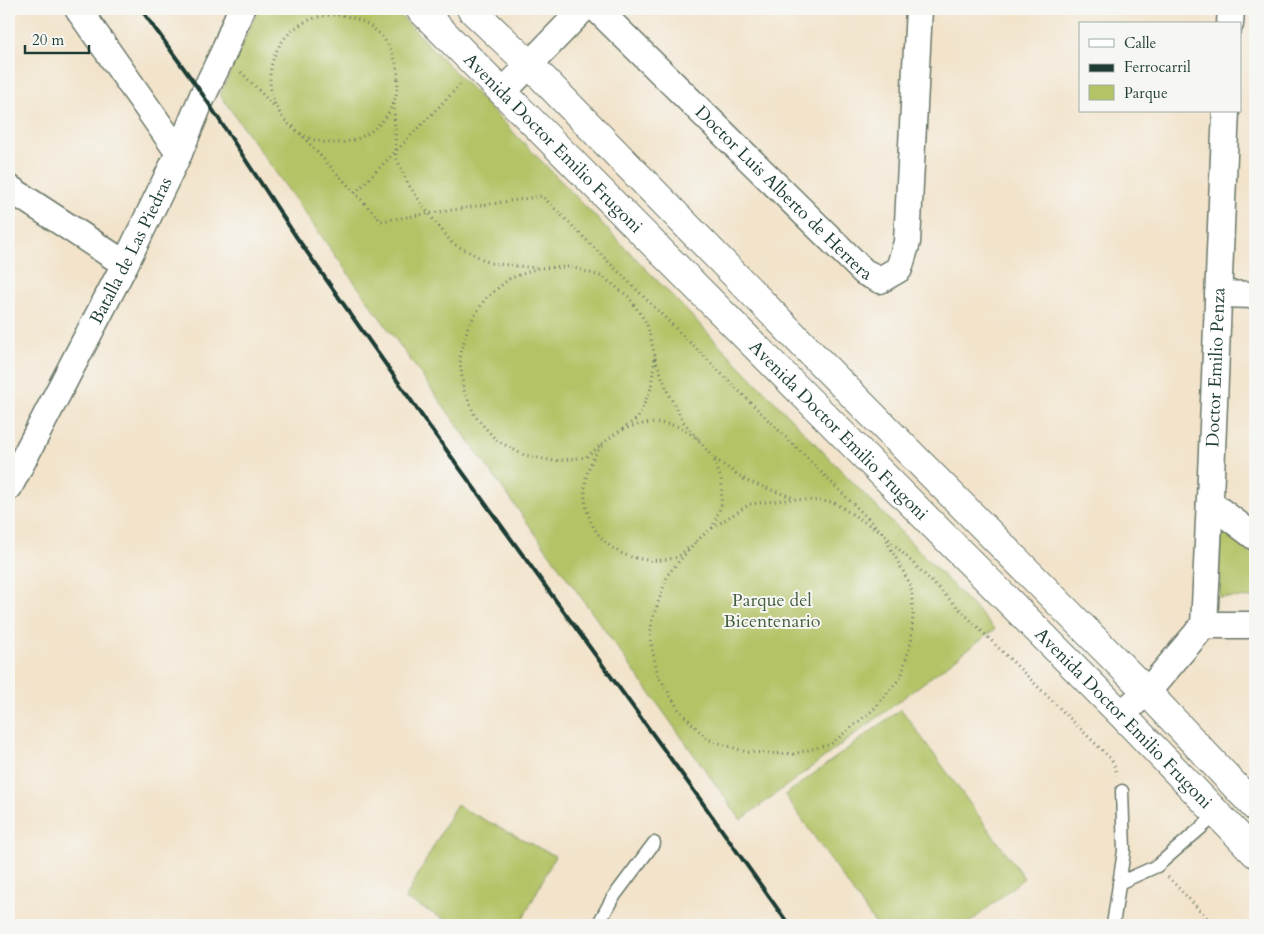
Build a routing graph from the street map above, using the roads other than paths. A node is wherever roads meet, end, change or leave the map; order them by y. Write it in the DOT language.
graph roads {
  1 [pos="78,9"];
  2 [pos="241,9"];
  3 [pos="420,9"];
  4 [pos="471,9"];
  5 [pos="583,9"];
  6 [pos="598,9"];
  7 [pos="919,9"];
  8 [pos="1231,9"];
  9 [pos="1230,22"];
  10 [pos="528,64"];
  11 [pos="503,92"];
  12 [pos="1226,112"];
  13 [pos="179,153"];
  14 [pos="9,188"];
  15 [pos="125,264"];
  16 [pos="1218,294"];
  17 [pos="1255,295"];
  18 [pos="9,487"];
  19 [pos="1210,503"];
  20 [pos="1255,537"];
  21 [pos="1255,624"];
  22 [pos="1204,625"];
  23 [pos="1147,692"];
  24 [pos="1121,714"];
  25 [pos="1122,791"];
  26 [pos="1255,807"];
  27 [pos="1217,814"];
  28 [pos="654,843"];
  29 [pos="1255,853"];
  30 [pos="1119,883"];
  31 [pos="598,925"];
  32 [pos="1113,925"];
  1 -- 13 [label="street"];
  2 -- 13 [label="street, Batalla de Las Piedras"];
  3 -- 11 [label="street, Avenida Doctor Emilio Frugoni"];
  4 -- 10 [label="street, Avenida Doctor Emilio Frugoni"];
  5 -- 10 [label="street"];
  6 -- 7 [label="street, Doctor Luis Alberto de Herrera"];
  8 -- 9 [label="street"];
  10 -- 11 [label="street"];
  10 -- 23 [label="street, Avenida Doctor Emilio Frugoni"];
  11 -- 24 [label="street, Avenida Doctor Emilio Frugoni"];
  12 -- 16 [label="street, Doctor Emilio Penza"];
  13 -- 15 [label="street, Batalla de Las Piedras"];
  14 -- 15 [label="street"];
  15 -- 18 [label="street, Batalla de Las Piedras"];
  16 -- 17 [label="street"];
  16 -- 19 [label="street, Doctor Emilio Penza"];
  19 -- 20 [label="street"];
  19 -- 22 [label="street, Doctor Emilio Penza"];
  21 -- 22 [label="street"];
  22 -- 23 [label="street"];
  23 -- 24 [label="street"];
  23 -- 26 [label="street, Avenida Doctor Emilio Frugoni"];
  24 -- 27 [label="street, Avenida Doctor Emilio Frugoni"];
  25 -- 30 [label="lane"];
  27 -- 29 [label="street, Avenida Doctor Emilio Frugoni"];
  27 -- 30 [label="lane"];
  28 -- 31 [label="lane"];
  30 -- 32 [label="lane"];
}
